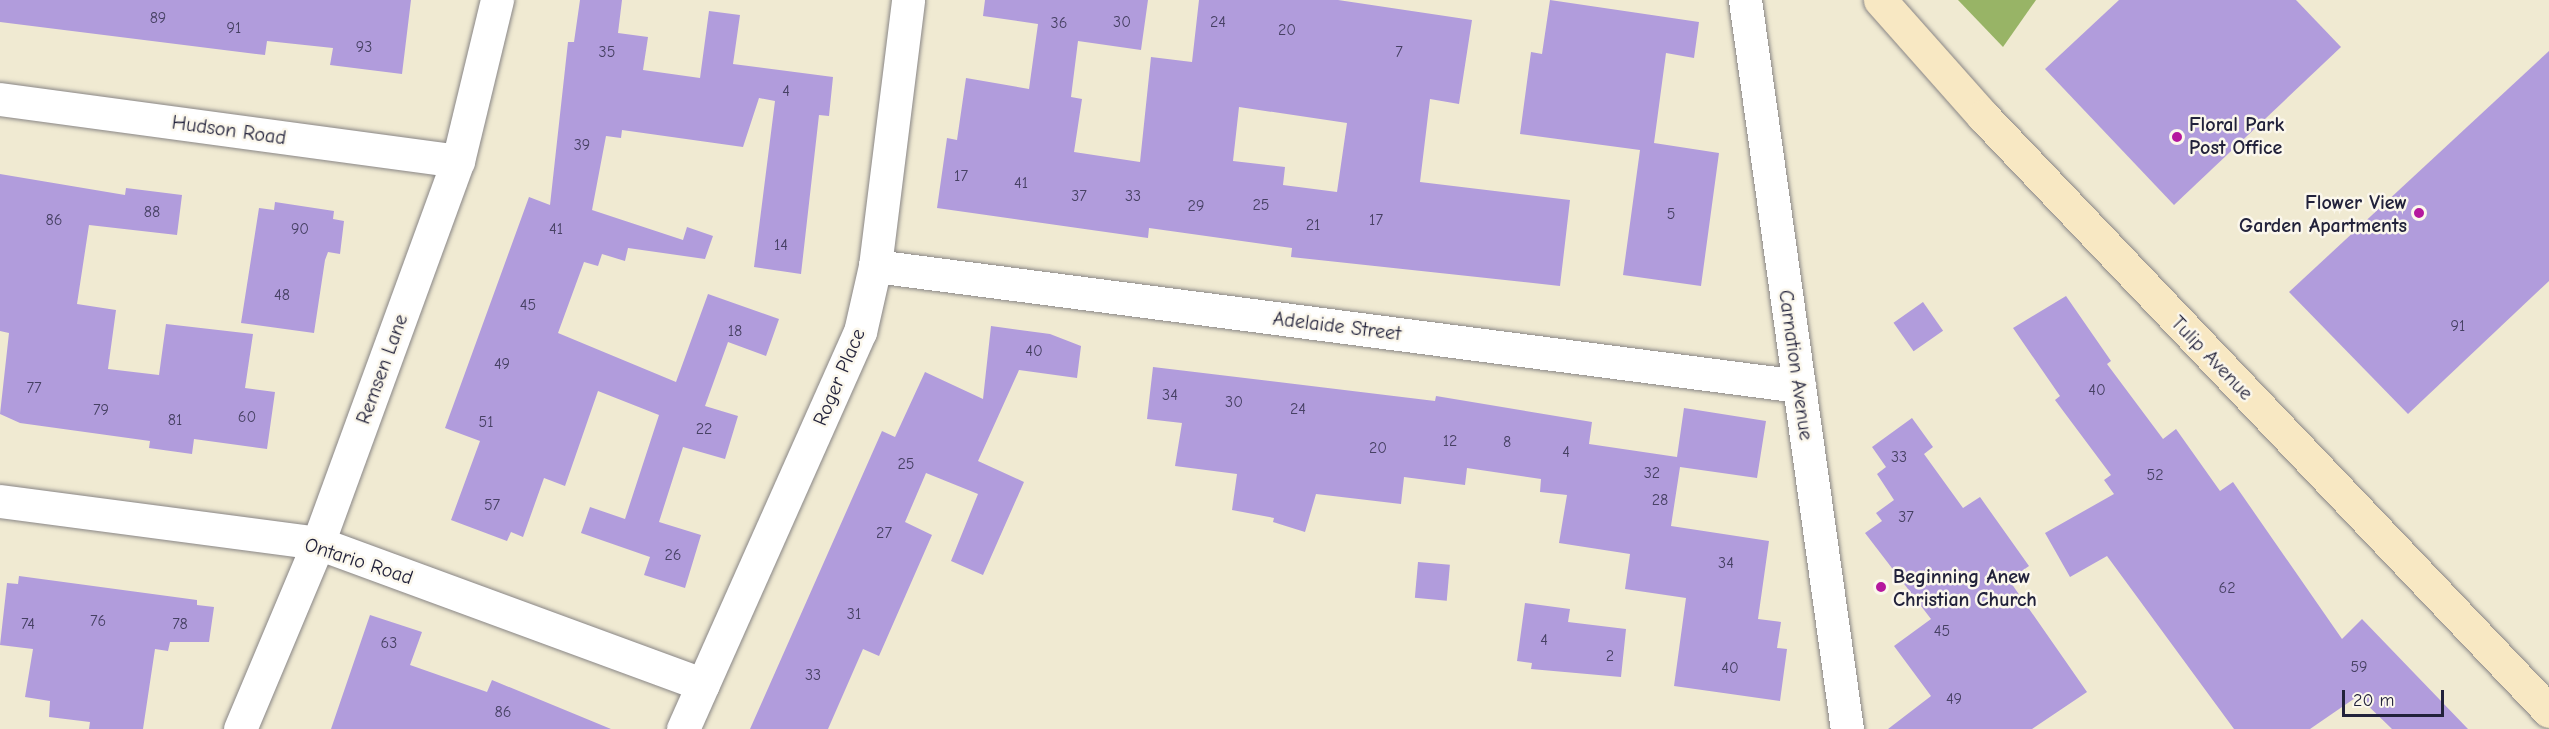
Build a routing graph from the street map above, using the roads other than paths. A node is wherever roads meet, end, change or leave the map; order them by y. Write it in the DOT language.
graph roads {
  1 [pos="497,0"];
  2 [pos="908,0"];
  3 [pos="1745,0"];
  4 [pos="1880,0"];
  5 [pos="0,99"];
  6 [pos="458,160"];
  7 [pos="875,266"];
  8 [pos="1799,386"];
  9 [pos="0,501"];
  10 [pos="318,543"];
  11 [pos="703,686"];
  12 [pos="2549,711"];
  13 [pos="240,729"];
  14 [pos="683,729"];
  15 [pos="1847,729"];
  1 -- 6 [label="street, Remsen Lane"];
  2 -- 7 [label="street, Roger Place"];
  3 -- 8 [label="street, Carnation Avenue"];
  4 -- 12 [label="main road, Tulip Avenue"];
  5 -- 6 [label="street, Hudson Road"];
  6 -- 10 [label="street, Remsen Lane"];
  7 -- 8 [label="street, Adelaide Street"];
  7 -- 11 [label="street, Roger Place"];
  8 -- 15 [label="street, Carnation Avenue"];
  9 -- 10 [label="street, Ontario Road"];
  10 -- 11 [label="street, Ontario Road"];
  10 -- 13 [label="street, Remsen Lane"];
  11 -- 14 [label="street, Roger Place"];
}
